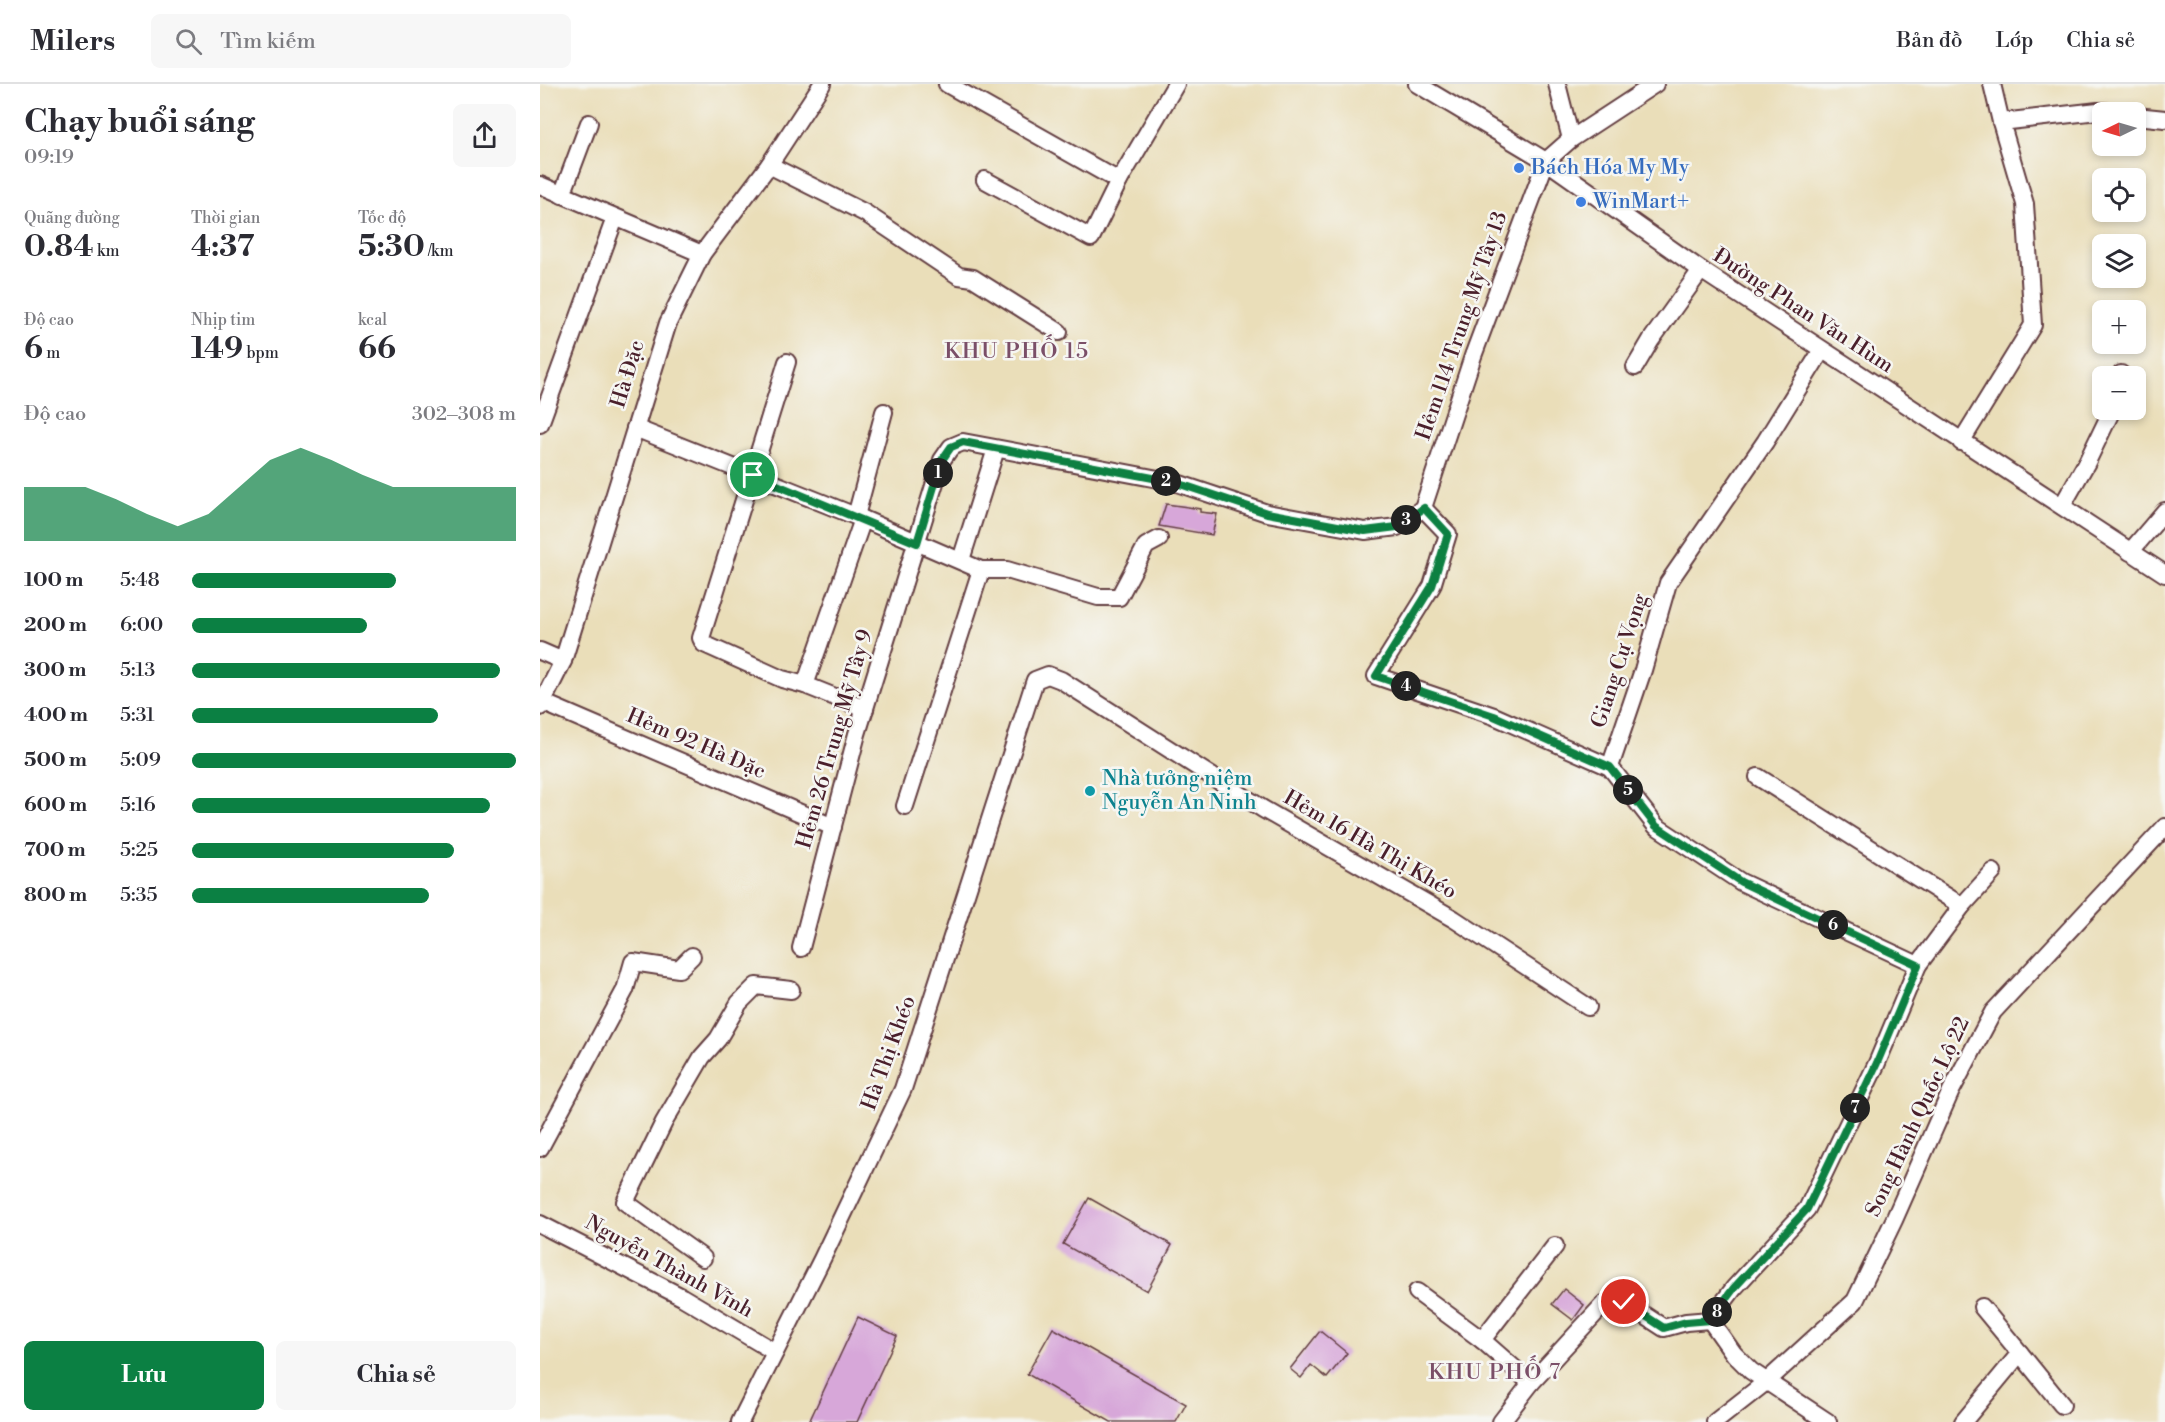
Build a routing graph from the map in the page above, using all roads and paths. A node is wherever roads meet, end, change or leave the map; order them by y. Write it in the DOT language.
graph roads {
  1 [pos="822,84"];
  2 [pos="947,84"];
  3 [pos="1176,84"];
  4 [pos="1417,84"];
  5 [pos="1557,84"];
  6 [pos="1655,84"];
  7 [pos="1992,84"];
  8 [pos="2092,112"];
  9 [pos="2146,117"];
  10 [pos="2165,119"];
  11 [pos="2001,122"];
  12 [pos="589,123"];
  13 [pos="1570,139"];
  14 [pos="1546,161"];
  15 [pos="769,165"];
  16 [pos="985,180"];
  17 [pos="1119,181"];
  18 [pos="540,185"];
  19 [pos="562,195"];
  20 [pos="615,218"];
  21 [pos="702,254"];
  22 [pos="1701,270"];
  23 [pos="1059,332"];
  24 [pos="1822,350"];
  25 [pos="787,362"];
  26 [pos="1635,367"];
  27 [pos="884,412"];
  28 [pos="2107,420"];
  29 [pos="540,424"];
  30 [pos="635,428"];
  31 [pos="1961,442"];
  32 [pos="996,450"];
  33 [pos="753,475"];
  34 [pos="2062,506"];
  35 [pos="1424,508"];
  36 [pos="2165,511"];
  37 [pos="860,518"];
  38 [pos="1159,539"];
  39 [pos="917,543"];
  40 [pos="2130,552"];
  41 [pos="961,560"];
  42 [pos="981,570"];
  43 [pos="2165,574"];
  44 [pos="540,651"];
  45 [pos="563,661"];
  46 [pos="1035,680"];
  47 [pos="805,685"];
  48 [pos="541,705"];
  49 [pos="865,709"];
  50 [pos="1610,767"];
  51 [pos="1758,777"];
  52 [pos="905,806"];
  53 [pos="833,827"];
  54 [pos="2165,827"];
  55 [pos="1993,872"];
  56 [pos="1962,906"];
  57 [pos="801,948"];
  58 [pos="692,956"];
  59 [pos="1918,965"];
  60 [pos="791,990"];
  61 [pos="1588,1007"];
  62 [pos="540,1148"];
  63 [pos="540,1224"];
  64 [pos="1555,1246"];
  65 [pos="703,1258"];
  66 [pos="1417,1292"];
  67 [pos="1983,1307"];
  68 [pos="1710,1320"];
  69 [pos="1482,1340"];
  70 [pos="775,1352"];
  71 [pos="2020,1353"];
  72 [pos="1766,1382"];
  73 [pos="1531,1383"];
  74 [pos="2062,1405"];
  75 [pos="740,1422"];
  76 [pos="1501,1422"];
  77 [pos="1715,1422"];
  78 [pos="1828,1422"];
  79 [pos="1963,1422"];
  1 -- 15 [label="street, Hà Đặc"];
  2 -- 17 [label="street"];
  3 -- 17 [label="street"];
  4 -- 14 [label="street, Đường Phan Văn Hùm"];
  5 -- 13 [label="street"];
  6 -- 13 [label="street"];
  7 -- 11 [label="street"];
  8 -- 11 [label="street"];
  9 -- 10 [label="street"];
  11 -- 31 [label="street"];
  12 -- 19 [label="street"];
  13 -- 14 [label="street"];
  14 -- 22 [label="street, Đường Phan Văn Hùm"];
  14 -- 35 [label="street, Hẻm 114 Trung Mỹ Tây 13"];
  15 -- 21 [label="street, Hà Đặc"];
  15 -- 23 [label="street"];
  16 -- 17 [label="street"];
  18 -- 19 [label="street"];
  19 -- 20 [label="street"];
  20 -- 21 [label="street"];
  20 -- 29 [label="street"];
  21 -- 30 [label="street, Hà Đặc"];
  22 -- 24 [label="street, Đường Phan Văn Hùm"];
  22 -- 26 [label="street"];
  24 -- 31 [label="street, Đường Phan Văn Hùm"];
  24 -- 50 [label="street, Giang Cự Vọng"];
  25 -- 33 [label="street"];
  27 -- 37 [label="street"];
  28 -- 34 [label="street"];
  30 -- 33 [label="street"];
  30 -- 45 [label="street, Hà Đặc"];
  31 -- 34 [label="street, Đường Phan Văn Hùm"];
  32 -- 35 [label="street, Hẻm 26 Trung Mỹ Tây 9"];
  32 -- 39 [label="street, Hẻm 26 Trung Mỹ Tây 9"];
  32 -- 41 [label="street"];
  33 -- 37 [label="street"];
  33 -- 47 [label="street"];
  34 -- 40 [label="street, Đường Phan Văn Hùm"];
  35 -- 50 [label="street"];
  36 -- 40 [label="street"];
  37 -- 39 [label="street"];
  37 -- 47 [label="street"];
  38 -- 42 [label="street"];
  39 -- 41 [label="street"];
  39 -- 49 [label="street, Hẻm 26 Trung Mỹ Tây 9"];
  40 -- 43 [label="street, Đường Phan Văn Hùm"];
  41 -- 42 [label="street"];
  42 -- 52 [label="street"];
  44 -- 45 [label="street"];
  45 -- 48 [label="street, Hà Đặc"];
  46 -- 61 [label="street, Hẻm 16 Hà Thị Khéo"];
  46 -- 70 [label="street, Hà Thị Khéo"];
  47 -- 49 [label="street"];
  48 -- 53 [label="street, Hẻm 92 Hà Đặc"];
  49 -- 53 [label="street, Hẻm 26 Trung Mỹ Tây 9"];
  50 -- 59 [label="street"];
  51 -- 56 [label="street"];
  53 -- 57 [label="street, Hẻm 26 Trung Mỹ Tây 9"];
  54 -- 72 [label="street, Song Hành Quốc Lộ 22"];
  55 -- 56 [label="street"];
  56 -- 59 [label="street"];
  58 -- 62 [label="street"];
  59 -- 68 [label="street"];
  60 -- 65 [label="street"];
  63 -- 70 [label="street, Nguyễn Thành Vĩnh"];
  64 -- 69 [label="street"];
  66 -- 69 [label="street"];
  67 -- 71 [label="street"];
  68 -- 72 [label="street"];
  68 -- 73 [label="street"];
  69 -- 73 [label="street"];
  70 -- 75 [label="street, Hà Thị Khéo"];
  71 -- 74 [label="street"];
  71 -- 79 [label="street"];
  72 -- 77 [label="street, Song Hành Quốc Lộ 22"];
  72 -- 78 [label="street"];
  73 -- 76 [label="street"];
}
